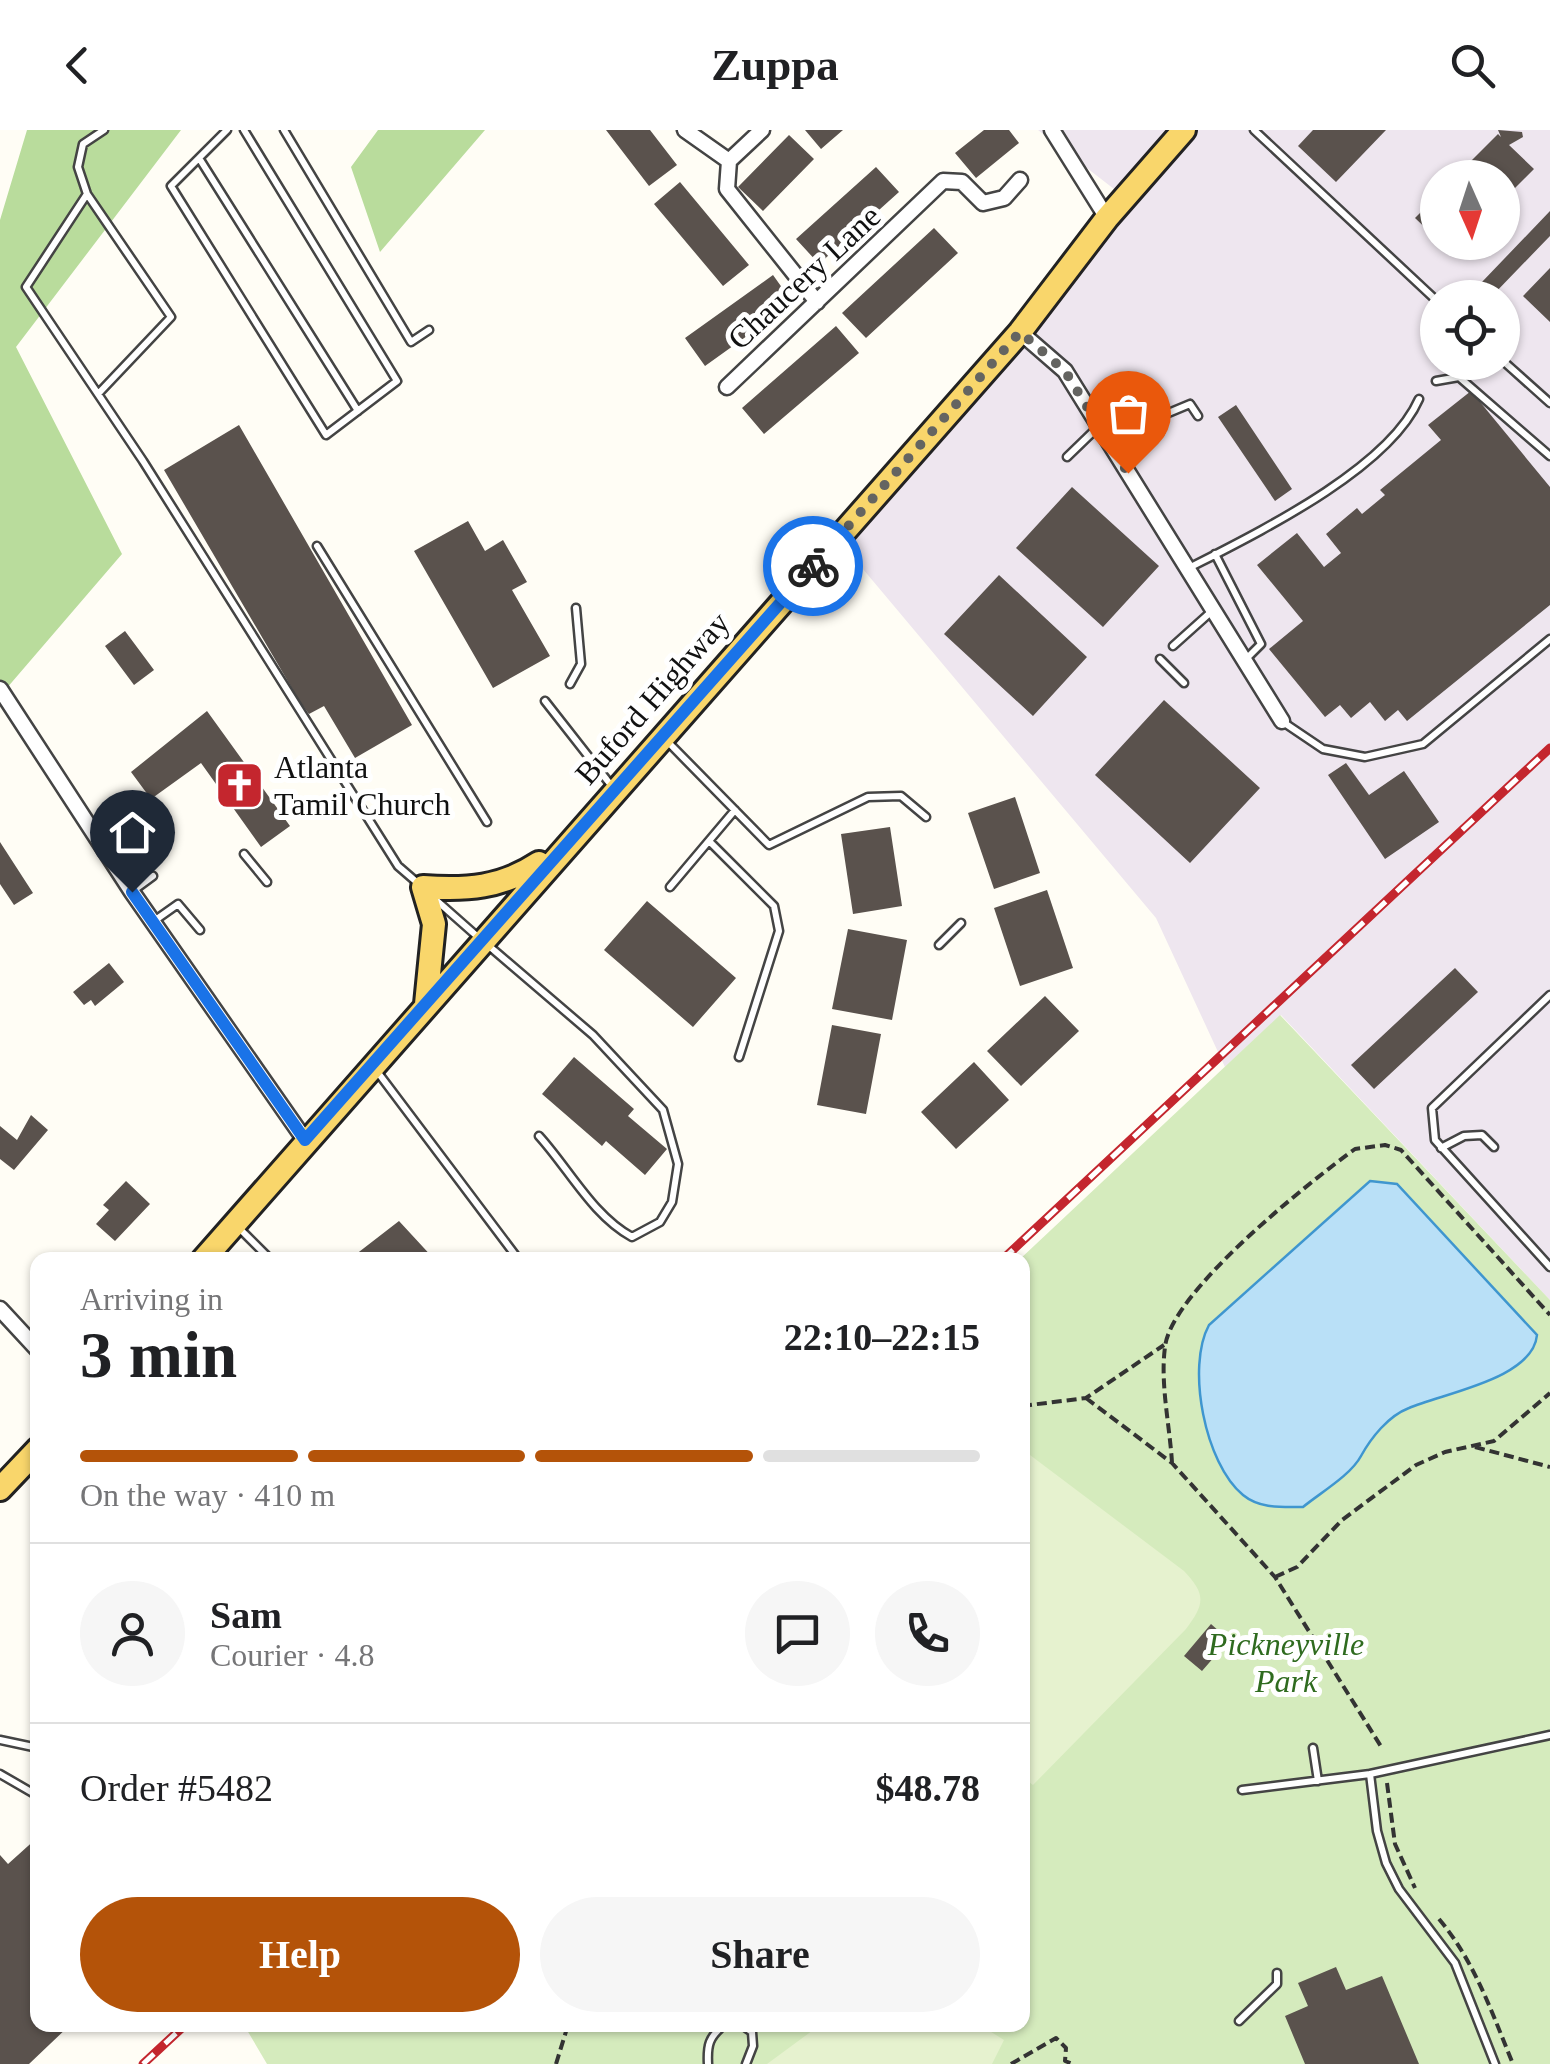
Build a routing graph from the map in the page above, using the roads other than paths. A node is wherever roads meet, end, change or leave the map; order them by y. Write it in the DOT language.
graph roads {
  1 [pos="104,130"];
  2 [pos="227,130"];
  3 [pos="244,130"];
  4 [pos="284,130"];
  5 [pos="684,130"];
  6 [pos="762,130"];
  7 [pos="1052,130"];
  8 [pos="1184,130"];
  9 [pos="1254,130"];
  10 [pos="199,158"];
  11 [pos="728,161"];
  12 [pos="1020,180"];
  13 [pos="87,194"];
  14 [pos="1107,218"];
  15 [pos="1420,285"];
  16 [pos="817,302"];
  17 [pos="429,330"];
  18 [pos="1020,332"];
  19 [pos="1520,376"];
  20 [pos="1436,381"];
  21 [pos="727,388"];
  22 [pos="98,394"];
  23 [pos="1419,400"];
  24 [pos="1550,403"];
  25 [pos="358,411"];
  26 [pos="1198,416"];
  27 [pos="1154,419"];
  28 [pos="1099,427"];
  29 [pos="1160,432"];
  30 [pos="1108,441"];
  31 [pos="1550,456"];
  32 [pos="1067,457"];
  33 [pos="317,546"];
  34 [pos="1216,554"];
  35 [pos="1187,568"];
  36 [pos="576,608"];
  37 [pos="1212,610"];
  38 [pos="1550,639"];
  39 [pos="1173,646"];
  40 [pos="1160,659"];
  41 [pos="1244,660"];
  42 [pos="1184,682"];
  43 [pos="570,684"];
  44 [pos="0,689"];
  45 [pos="546,701"];
  46 [pos="1282,722"];
  47 [pos="662,736"];
  48 [pos="614,790"];
  49 [pos="735,810"];
  50 [pos="926,817"];
  51 [pos="487,822"];
  52 [pos="709,841"];
  53 [pos="565,846"];
  54 [pos="244,854"];
  55 [pos="153,876"];
  56 [pos="266,882"];
  57 [pos="422,887"];
  58 [pos="670,888"];
  59 [pos="132,892"];
  60 [pos="153,922"];
  61 [pos="961,923"];
  62 [pos="200,930"];
  63 [pos="482,940"];
  64 [pos="940,946"];
  65 [pos="1550,995"];
  66 [pos="426,1004"];
  67 [pos="740,1057"];
  68 [pos="372,1065"];
  69 [pos="538,1136"];
  70 [pos="305,1140"];
  71 [pos="1494,1147"];
  72 [pos="1441,1148"];
  73 [pos="234,1224"];
  74 [pos="210,1252"];
  75 [pos="263,1252"];
  76 [pos="513,1252"];
  77 [pos="1549,1264"];
  78 [pos="0,1310"];
  79 [pos="30,1342"];
  80 [pos="30,1457"];
  81 [pos="0,1488"];
  82 [pos="1550,1735"];
  83 [pos="0,1740"];
  84 [pos="30,1746"];
  85 [pos="1312,1748"];
  86 [pos="0,1774"];
  87 [pos="1370,1774"];
  88 [pos="1318,1781"];
  89 [pos="1242,1790"];
  90 [pos="30,1791"];
  91 [pos="1277,1973"];
  92 [pos="1239,2021"];
  93 [pos="715,2032"];
  94 [pos="752,2032"];
  95 [pos="708,2064"];
  96 [pos="746,2064"];
  97 [pos="1495,2064"];
  1 -- 13 [label="lane"];
  2 -- 10 [label="lane"];
  3 -- 25 [label="lane"];
  4 -- 17 [label="lane"];
  5 -- 11 [label="street"];
  6 -- 11 [label="street"];
  7 -- 14 [label="street"];
  8 -- 14 [label="main road, Buford Highway"];
  9 -- 15 [label="lane"];
  10 -- 25 [label="lane"];
  10 -- 25 [label="lane"];
  11 -- 16 [label="street"];
  12 -- 16 [label="street, Chaucery Lane"];
  13 -- 22 [label="lane"];
  13 -- 22 [label="lane"];
  14 -- 18 [label="main road, Buford Highway"];
  16 -- 21 [label="street, Chaucery Lane"];
  18 -- 28 [label="street"];
  18 -- 47 [label="main road, Buford Highway"];
  19 -- 24 [label="lane"];
  20 -- 31 [label="lane"];
  22 -- 57 [label="lane"];
  23 -- 34 [label="lane"];
  26 -- 27 [label="lane"];
  27 -- 29 [label="lane"];
  27 -- 30 [label="lane"];
  28 -- 30 [label="street"];
  28 -- 32 [label="lane"];
  30 -- 35 [label="street"];
  33 -- 51 [label="lane"];
  34 -- 35 [label="lane"];
  34 -- 41 [label="lane"];
  35 -- 37 [label="street"];
  36 -- 43 [label="lane"];
  37 -- 39 [label="lane"];
  37 -- 41 [label="street"];
  38 -- 46 [label="lane"];
  40 -- 42 [label="lane"];
  41 -- 46 [label="street"];
  44 -- 59 [label="street"];
  45 -- 48 [label="lane"];
  47 -- 48 [label="main road, Buford Highway"];
  47 -- 49 [label="lane"];
  48 -- 53 [label="main road, Buford Highway"];
  49 -- 50 [label="lane"];
  49 -- 52 [label="lane"];
  52 -- 58 [label="lane"];
  52 -- 67 [label="lane"];
  53 -- 57 [label="main road"];
  53 -- 63 [label="main road, Buford Highway"];
  54 -- 56 [label="lane"];
  55 -- 59 [label="lane"];
  57 -- 63 [label="lane"];
  57 -- 66 [label="main road"];
  59 -- 60 [label="street"];
  60 -- 62 [label="lane"];
  60 -- 70 [label="street"];
  61 -- 64 [label="lane"];
  63 -- 66 [label="main road, Buford Highway"];
  63 -- 69 [label="lane"];
  65 -- 72 [label="lane"];
  66 -- 68 [label="main road, Buford Highway"];
  68 -- 70 [label="main road, Buford Highway"];
  68 -- 76 [label="lane"];
  70 -- 73 [label="main road, Buford Highway"];
  71 -- 72 [label="lane"];
  72 -- 77 [label="lane"];
  73 -- 74 [label="main road, Buford Highway"];
  73 -- 75 [label="lane"];
  78 -- 79 [label="street"];
  80 -- 81 [label="main road"];
  82 -- 87 [label="lane"];
  83 -- 84 [label="lane"];
  85 -- 88 [label="lane"];
  86 -- 90 [label="lane"];
  87 -- 88 [label="lane"];
  87 -- 97 [label="lane"];
  88 -- 89 [label="lane"];
  91 -- 92 [label="lane"];
  93 -- 95 [label="lane"];
  94 -- 96 [label="lane"];
}
